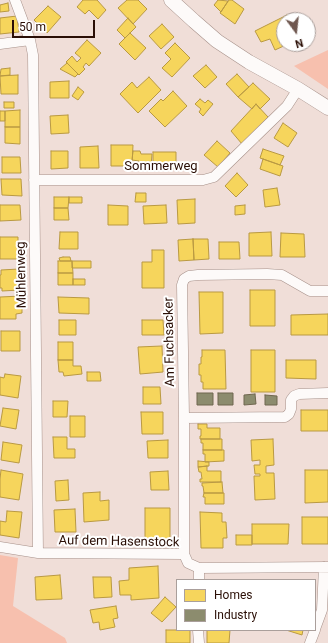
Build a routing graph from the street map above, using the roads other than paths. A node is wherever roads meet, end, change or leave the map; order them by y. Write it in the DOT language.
graph roads {
  1 [pos="15,0"];
  2 [pos="171,0"];
  3 [pos="30,40"];
  4 [pos="0,44"];
  5 [pos="298,90"];
  6 [pos="328,108"];
  7 [pos="34,180"];
  8 [pos="328,292"];
  9 [pos="328,393"];
  10 [pos="184,418"];
  11 [pos="0,546"];
  12 [pos="38,553"];
  13 [pos="184,554"];
  14 [pos="326,567"];
  15 [pos="199,568"];
  16 [pos="199,579"];
  17 [pos="316,626"];
  18 [pos="198,631"];
  19 [pos="314,631"];
  20 [pos="199,643"];
  21 [pos="310,643"];
  1 -- 3 [label="street, Mühlenweg"];
  2 -- 5 [label="street"];
  3 -- 4 [label="street"];
  3 -- 7 [label="street, Mühlenweg"];
  5 -- 6 [label="street"];
  5 -- 7 [label="street, Sommerweg"];
  7 -- 12 [label="street, Mühlenweg"];
  8 -- 10 [label="street, Am Fuchsacker"];
  9 -- 10 [label="street"];
  10 -- 13 [label="street, Am Fuchsacker"];
  11 -- 12 [label="street, Auf dem Hasenstock"];
  12 -- 13 [label="street, Auf dem Hasenstock"];
  13 -- 15 [label="street, Auf dem Hasenstock"];
  14 -- 15 [label="street"];
  14 -- 17 [label="street"];
  15 -- 16 [label="street"];
  18 -- 20 [label="street"];
  19 -- 21 [label="street"];
}
